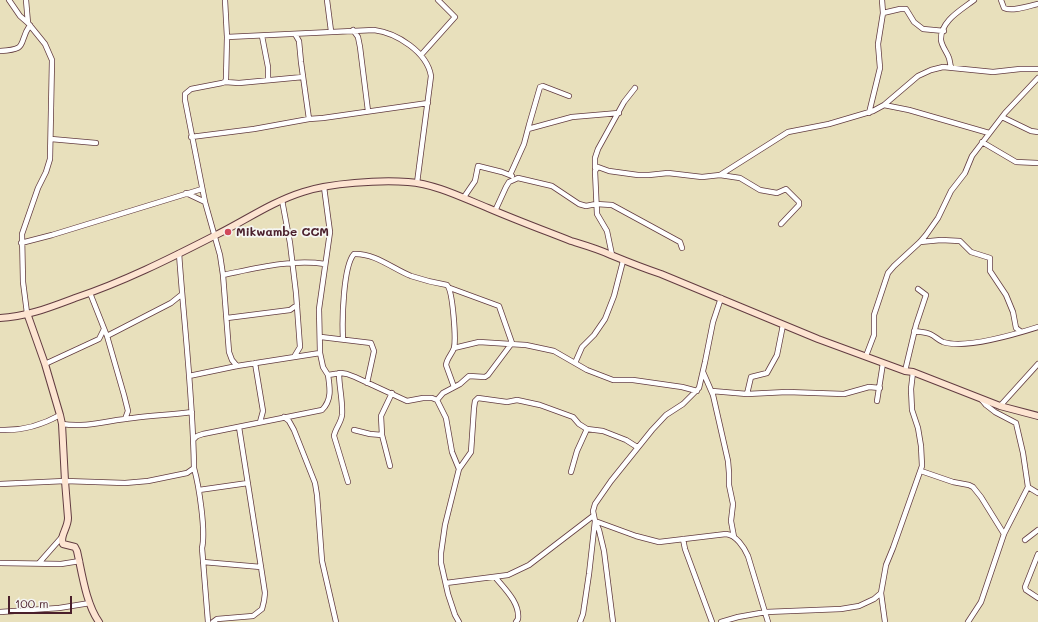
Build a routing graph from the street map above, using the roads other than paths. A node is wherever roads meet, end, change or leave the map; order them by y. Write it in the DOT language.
graph roads {
  1 [pos="9,0"];
  2 [pos="26,0"];
  3 [pos="225,0"];
  4 [pos="327,0"];
  5 [pos="438,0"];
  6 [pos="882,0"];
  7 [pos="974,0"];
  8 [pos="1001,0"];
  9 [pos="1038,4"];
  10 [pos="883,13"];
  11 [pos="29,24"];
  12 [pos="353,30"];
  13 [pos="331,31"];
  14 [pos="944,31"];
  15 [pos="295,34"];
  16 [pos="304,34"];
  17 [pos="227,36"];
  18 [pos="262,36"];
  19 [pos="299,41"];
  20 [pos="0,51"];
  21 [pos="421,55"];
  22 [pos="951,67"];
  23 [pos="1038,69"];
  24 [pos="303,77"];
  25 [pos="1038,78"];
  26 [pos="268,80"];
  27 [pos="225,82"];
  28 [pos="635,88"];
  29 [pos="569,96"];
  30 [pos="428,103"];
  31 [pos="884,105"];
  32 [pos="368,112"];
  33 [pos="619,113"];
  34 [pos="869,113"];
  35 [pos="1002,117"];
  36 [pos="309,119"];
  37 [pos="528,129"];
  38 [pos="1038,132"];
  39 [pos="989,133"];
  40 [pos="191,136"];
  41 [pos="51,139"];
  42 [pos="982,142"];
  43 [pos="96,143"];
  44 [pos="1038,163"];
  45 [pos="595,168"];
  46 [pos="510,175"];
  47 [pos="720,175"];
  48 [pos="517,178"];
  49 [pos="417,183"];
  50 [pos="324,187"];
  51 [pos="202,189"];
  52 [pos="186,193"];
  53 [pos="464,197"];
  54 [pos="282,200"];
  55 [pos="205,202"];
  56 [pos="596,204"];
  57 [pos="495,211"];
  58 [pos="781,224"];
  59 [pos="214,236"];
  60 [pos="920,242"];
  61 [pos="21,243"];
  62 [pos="682,248"];
  63 [pos="179,253"];
  64 [pos="612,255"];
  65 [pos="622,261"];
  66 [pos="292,262"];
  67 [pos="325,264"];
  68 [pos="223,275"];
  69 [pos="450,288"];
  70 [pos="918,289"];
  71 [pos="90,293"];
  72 [pos="182,295"];
  73 [pos="720,298"];
  74 [pos="297,305"];
  75 [pos="27,313"];
  76 [pos="0,318"];
  77 [pos="227,318"];
  78 [pos="783,325"];
  79 [pos="1038,326"];
  80 [pos="104,329"];
  81 [pos="914,331"];
  82 [pos="1020,332"];
  83 [pos="107,336"];
  84 [pos="321,336"];
  85 [pos="343,339"];
  86 [pos="512,343"];
  87 [pos="300,347"];
  88 [pos="454,348"];
  89 [pos="320,353"];
  90 [pos="305,355"];
  91 [pos="866,356"];
  92 [pos="294,357"];
  93 [pos="255,363"];
  94 [pos="575,363"];
  95 [pos="884,363"];
  96 [pos="45,364"];
  97 [pos="1038,364"];
  98 [pos="237,366"];
  99 [pos="904,371"];
  100 [pos="703,372"];
  101 [pos="913,372"];
  102 [pos="339,373"];
  103 [pos="328,375"];
  104 [pos="189,376"];
  105 [pos="367,383"];
  106 [pos="454,387"];
  107 [pos="880,388"];
  108 [pos="697,391"];
  109 [pos="712,391"];
  110 [pos="392,393"];
  111 [pos="747,394"];
  112 [pos="980,398"];
  113 [pos="437,400"];
  114 [pos="878,401"];
  115 [pos="1000,406"];
  116 [pos="128,411"];
  117 [pos="192,412"];
  118 [pos="263,414"];
  119 [pos="60,415"];
  120 [pos="1038,416"];
  121 [pos="134,417"];
  122 [pos="284,417"];
  123 [pos="125,419"];
  124 [pos="271,420"];
  125 [pos="260,422"];
  126 [pos="62,424"];
  127 [pos="239,427"];
  128 [pos="588,429"];
  129 [pos="0,430"];
  130 [pos="354,430"];
  131 [pos="382,435"];
  132 [pos="194,439"];
  133 [pos="638,446"];
  134 [pos="390,466"];
  135 [pos="194,468"];
  136 [pos="459,468"];
  137 [pos="921,471"];
  138 [pos="570,472"];
  139 [pos="65,481"];
  140 [pos="348,482"];
  141 [pos="248,483"];
  142 [pos="0,484"];
  143 [pos="1028,487"];
  144 [pos="198,490"];
  145 [pos="1038,493"];
  146 [pos="593,516"];
  147 [pos="595,522"];
  148 [pos="1038,530"];
  149 [pos="1004,534"];
  150 [pos="734,536"];
  151 [pos="62,538"];
  152 [pos="683,539"];
  153 [pos="1024,540"];
  154 [pos="1038,554"];
  155 [pos="80,561"];
  156 [pos="203,562"];
  157 [pos="0,563"];
  158 [pos="39,563"];
  159 [pos="261,567"];
  160 [pos="495,577"];
  161 [pos="446,583"];
  162 [pos="881,593"];
  163 [pos="1038,598"];
  164 [pos="90,603"];
  165 [pos="0,612"];
  166 [pos="766,612"];
  167 [pos="99,622"];
  168 [pos="208,622"];
  169 [pos="213,622"];
  170 [pos="336,622"];
  171 [pos="459,622"];
  172 [pos="516,622"];
  173 [pos="580,622"];
  174 [pos="613,622"];
  175 [pos="712,622"];
  176 [pos="721,622"];
  177 [pos="768,622"];
  178 [pos="885,622"];
  179 [pos="968,622"];
  1 -- 11 [label="street"];
  2 -- 11 [label="street"];
  3 -- 17 [label="street"];
  4 -- 13 [label="street"];
  5 -- 21 [label="street"];
  6 -- 10 [label="street"];
  7 -- 14 [label="street"];
  8 -- 9 [label="street"];
  10 -- 14 [label="street"];
  10 -- 34 [label="street"];
  11 -- 20 [label="street"];
  11 -- 41 [label="street"];
  12 -- 13 [label="street"];
  12 -- 21 [label="street"];
  12 -- 32 [label="street"];
  13 -- 16 [label="street"];
  14 -- 22 [label="street"];
  15 -- 16 [label="street"];
  15 -- 18 [label="street"];
  15 -- 19 [label="street"];
  16 -- 19 [label="street"];
  17 -- 18 [label="street"];
  17 -- 27 [label="street"];
  18 -- 26 [label="street"];
  19 -- 24 [label="street"];
  21 -- 30 [label="street"];
  22 -- 23 [label="street"];
  22 -- 31 [label="street"];
  24 -- 26 [label="street"];
  24 -- 36 [label="street"];
  25 -- 35 [label="street"];
  26 -- 27 [label="street"];
  27 -- 40 [label="street"];
  28 -- 33 [label="street"];
  29 -- 37 [label="street"];
  30 -- 32 [label="street"];
  30 -- 49 [label="street"];
  31 -- 34 [label="street"];
  31 -- 39 [label="street"];
  32 -- 36 [label="street"];
  33 -- 37 [label="street"];
  33 -- 45 [label="street"];
  34 -- 47 [label="street"];
  35 -- 38 [label="street"];
  35 -- 39 [label="street"];
  36 -- 40 [label="street"];
  37 -- 46 [label="street"];
  39 -- 42 [label="street"];
  40 -- 51 [label="street"];
  41 -- 43 [label="street"];
  41 -- 61 [label="street"];
  42 -- 44 [label="street"];
  42 -- 60 [label="street"];
  45 -- 47 [label="street"];
  45 -- 56 [label="street"];
  46 -- 48 [label="street"];
  46 -- 53 [label="street"];
  47 -- 58 [label="street"];
  48 -- 56 [label="street"];
  48 -- 57 [label="street"];
  49 -- 50 [label="main road"];
  49 -- 53 [label="main road"];
  50 -- 54 [label="main road"];
  50 -- 67 [label="street"];
  51 -- 52 [label="street"];
  51 -- 55 [label="street"];
  52 -- 55 [label="street"];
  52 -- 61 [label="street"];
  53 -- 57 [label="main road"];
  54 -- 59 [label="main road"];
  54 -- 66 [label="street"];
  55 -- 59 [label="street"];
  56 -- 62 [label="street"];
  56 -- 64 [label="street"];
  57 -- 64 [label="main road"];
  59 -- 63 [label="main road"];
  59 -- 68 [label="street"];
  60 -- 82 [label="street"];
  60 -- 91 [label="street"];
  61 -- 75 [label="street"];
  63 -- 71 [label="main road"];
  63 -- 72 [label="street"];
  64 -- 65 [label="main road"];
  65 -- 73 [label="main road"];
  65 -- 94 [label="street"];
  66 -- 67 [label="street"];
  66 -- 68 [label="street"];
  66 -- 74 [label="street"];
  67 -- 84 [label="street"];
  68 -- 77 [label="street"];
  69 -- 85 [label="street"];
  69 -- 86 [label="street"];
  69 -- 88 [label="street"];
  70 -- 81 [label="street"];
  71 -- 75 [label="main road"];
  71 -- 80 [label="street"];
  72 -- 83 [label="street"];
  72 -- 104 [label="street"];
  73 -- 78 [label="main road"];
  73 -- 100 [label="street"];
  74 -- 77 [label="street"];
  74 -- 87 [label="street"];
  75 -- 76 [label="main road"];
  75 -- 96 [label="main road"];
  77 -- 98 [label="street"];
  78 -- 91 [label="main road"];
  78 -- 111 [label="street"];
  79 -- 82 [label="street"];
  80 -- 83 [label="street"];
  80 -- 96 [label="street"];
  81 -- 82 [label="street"];
  81 -- 99 [label="street"];
  83 -- 116 [label="street"];
  84 -- 85 [label="street"];
  84 -- 89 [label="street"];
  85 -- 105 [label="street"];
  86 -- 88 [label="street"];
  86 -- 94 [label="street"];
  86 -- 106 [label="street"];
  87 -- 90 [label="street"];
  87 -- 92 [label="street"];
  88 -- 106 [label="street"];
  89 -- 90 [label="street"];
  89 -- 103 [label="street"];
  90 -- 92 [label="street"];
  91 -- 95 [label="main road"];
  92 -- 93 [label="street"];
  93 -- 98 [label="street"];
  93 -- 118 [label="street"];
  94 -- 108 [label="street"];
  95 -- 99 [label="main road"];
  95 -- 107 [label="street"];
  96 -- 119 [label="main road"];
  97 -- 115 [label="street"];
  98 -- 104 [label="street"];
  99 -- 101 [label="main road"];
  100 -- 108 [label="street"];
  100 -- 109 [label="street"];
  101 -- 112 [label="main road"];
  101 -- 137 [label="street"];
  102 -- 103 [label="street"];
  102 -- 105 [label="street"];
  102 -- 140 [label="street"];
  103 -- 122 [label="street"];
  104 -- 117 [label="street"];
  105 -- 110 [label="street"];
  106 -- 113 [label="street"];
  107 -- 111 [label="street"];
  107 -- 114 [label="street"];
  108 -- 133 [label="street"];
  109 -- 111 [label="street"];
  109 -- 150 [label="street"];
  110 -- 113 [label="street"];
  110 -- 131 [label="street"];
  112 -- 115 [label="main road"];
  112 -- 143 [label="street"];
  113 -- 136 [label="street"];
  115 -- 120 [label="main road"];
  116 -- 121 [label="street"];
  116 -- 123 [label="street"];
  117 -- 121 [label="street"];
  117 -- 132 [label="street"];
  118 -- 124 [label="street"];
  118 -- 125 [label="street"];
  119 -- 126 [label="main road"];
  119 -- 129 [label="street"];
  121 -- 123 [label="street"];
  122 -- 124 [label="street"];
  122 -- 170 [label="street"];
  123 -- 126 [label="street"];
  124 -- 125 [label="street"];
  125 -- 127 [label="street"];
  126 -- 139 [label="main road"];
  127 -- 132 [label="street"];
  127 -- 141 [label="street"];
  128 -- 133 [label="street"];
  128 -- 136 [label="street"];
  128 -- 138 [label="street"];
  130 -- 131 [label="street"];
  131 -- 134 [label="street"];
  132 -- 135 [label="street"];
  133 -- 146 [label="street"];
  135 -- 139 [label="street"];
  135 -- 144 [label="street"];
  136 -- 161 [label="street"];
  137 -- 149 [label="street"];
  137 -- 162 [label="street"];
  139 -- 142 [label="street"];
  139 -- 151 [label="main road"];
  141 -- 144 [label="street"];
  141 -- 159 [label="street"];
  143 -- 145 [label="street"];
  143 -- 149 [label="street"];
  144 -- 156 [label="street"];
  146 -- 147 [label="street"];
  146 -- 160 [label="street"];
  147 -- 152 [label="street"];
  147 -- 173 [label="street"];
  147 -- 174 [label="street"];
  148 -- 153 [label="street"];
  149 -- 179 [label="street"];
  150 -- 152 [label="street"];
  150 -- 166 [label="street"];
  151 -- 155 [label="main road"];
  151 -- 158 [label="street"];
  152 -- 175 [label="street"];
  154 -- 163 [label="street"];
  155 -- 158 [label="street"];
  155 -- 164 [label="main road"];
  156 -- 159 [label="street"];
  156 -- 168 [label="street"];
  157 -- 158 [label="street"];
  159 -- 169 [label="street"];
  160 -- 161 [label="street"];
  160 -- 172 [label="street"];
  161 -- 171 [label="street"];
  162 -- 166 [label="street"];
  162 -- 178 [label="street"];
  164 -- 165 [label="street"];
  164 -- 167 [label="main road"];
  166 -- 176 [label="street"];
  166 -- 177 [label="street"];
}
